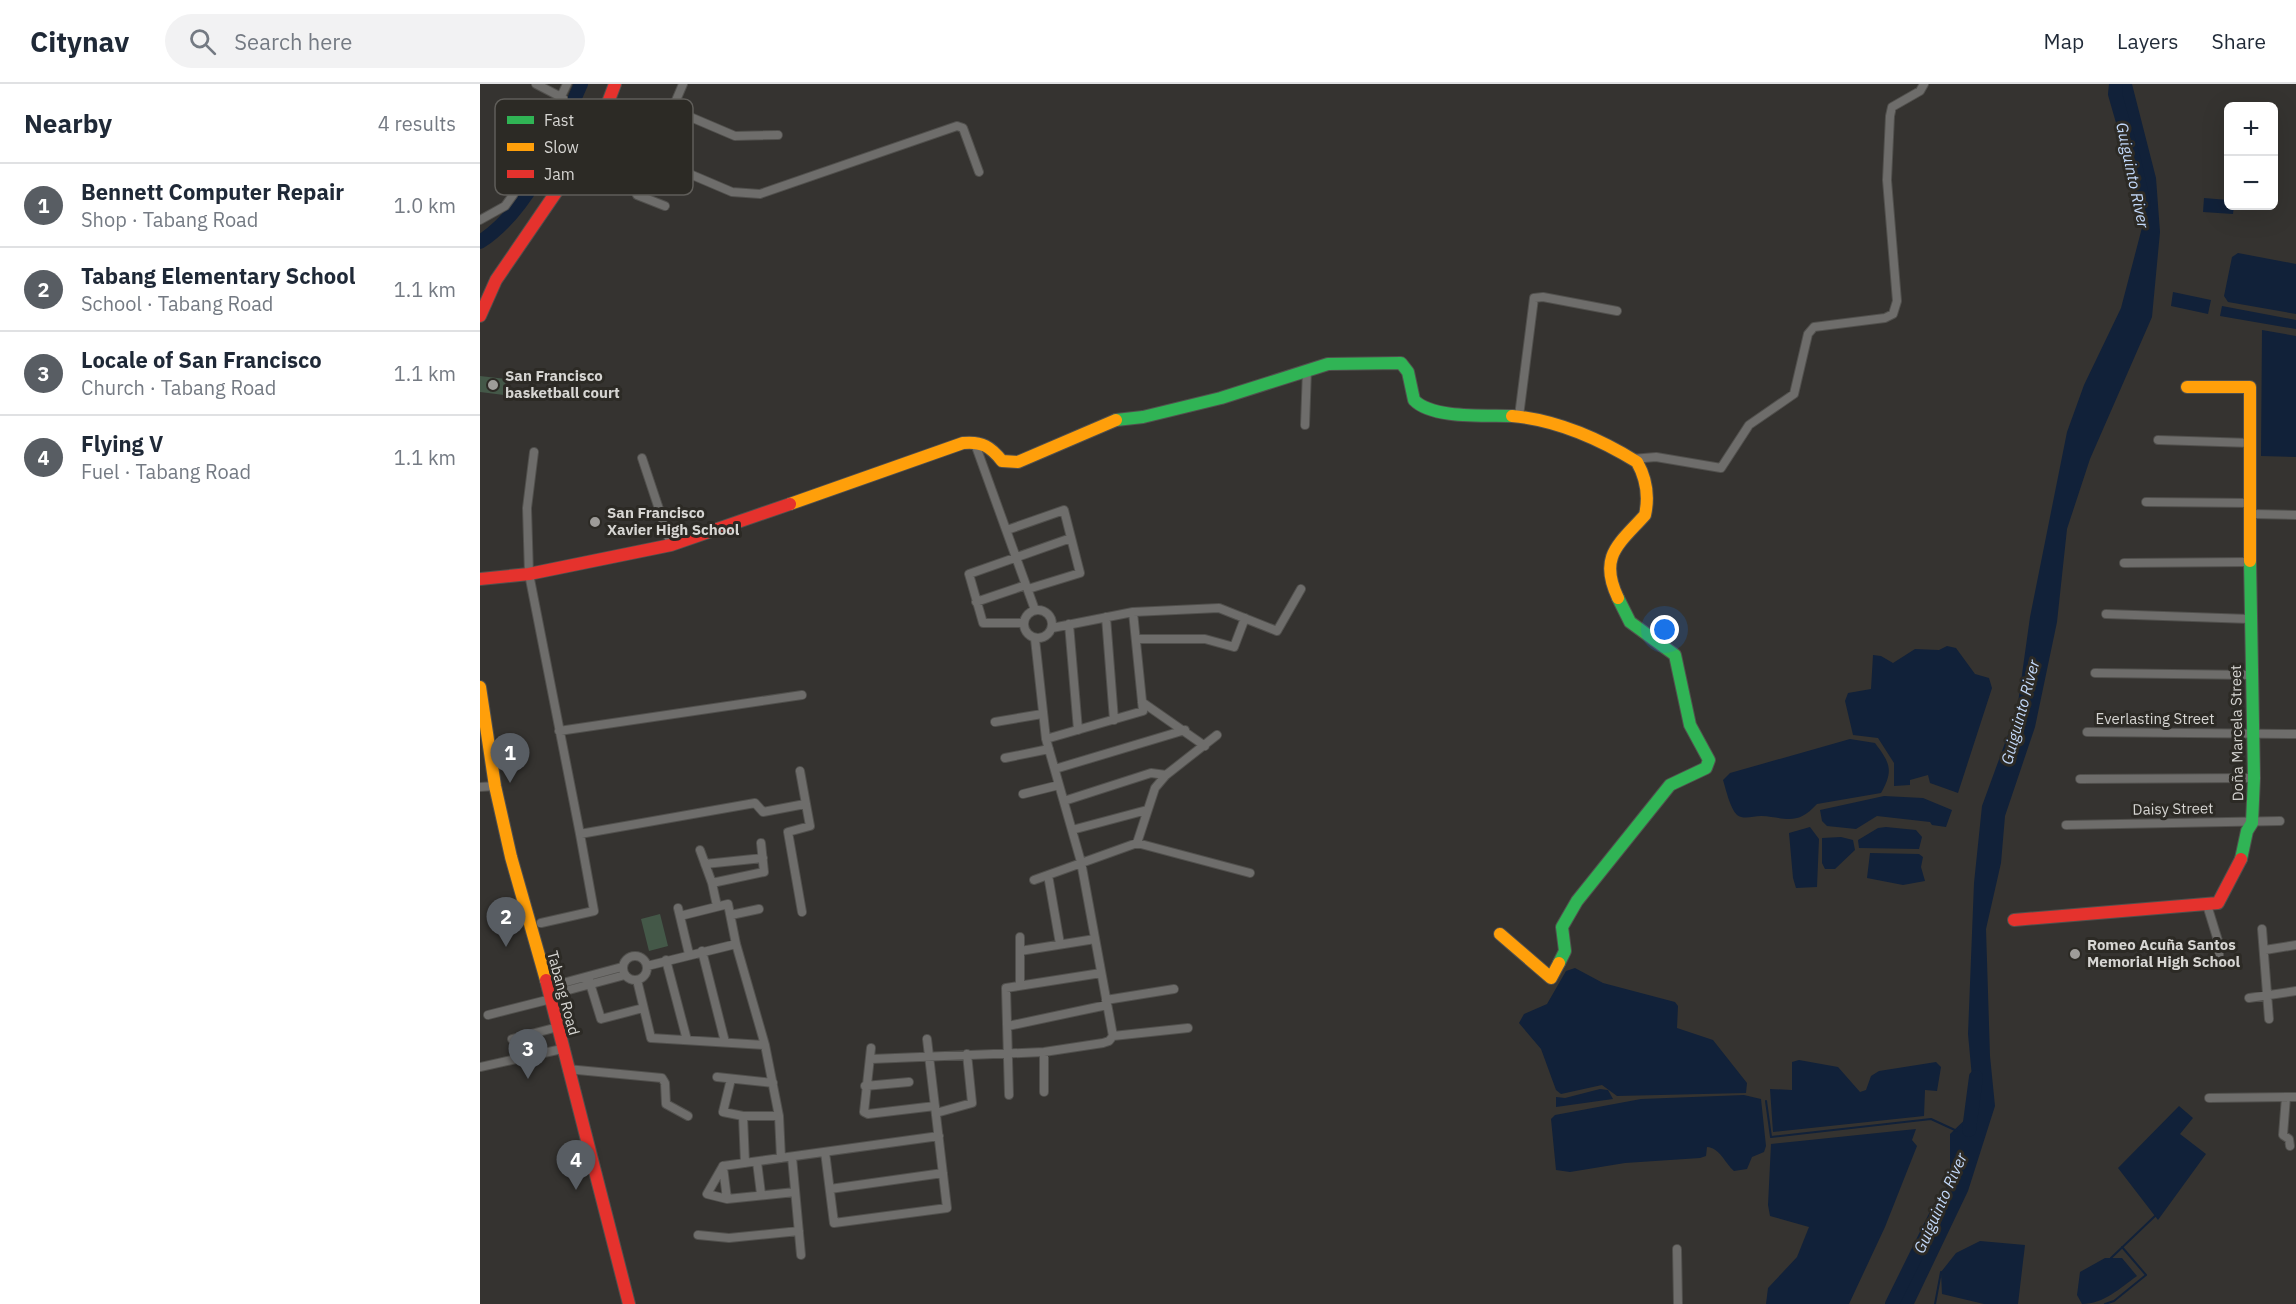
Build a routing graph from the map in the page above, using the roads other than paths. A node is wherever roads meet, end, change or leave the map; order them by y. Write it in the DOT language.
graph roads {
  1 [pos="536,84"];
  2 [pos="567,84"];
  3 [pos="615,84"];
  4 [pos="683,84"];
  5 [pos="1924,84"];
  6 [pos="563,98"];
  7 [pos="609,99"];
  8 [pos="678,99"];
  9 [pos="693,118"];
  10 [pos="778,135"];
  11 [pos="979,172"];
  12 [pos="693,176"];
  13 [pos="513,195"];
  14 [pos="554,195"];
  15 [pos="642,195"];
  16 [pos="665,206"];
  17 [pos="480,220"];
  18 [pos="1617,311"];
  19 [pos="480,316"];
  20 [pos="1307,370"];
  21 [pos="2187,387"];
  22 [pos="1519,416"];
  23 [pos="1305,425"];
  24 [pos="2158,440"];
  25 [pos="974,441"];
  26 [pos="2251,443"];
  27 [pos="534,452"];
  28 [pos="642,458"];
  29 [pos="1632,459"];
  30 [pos="2146,502"];
  31 [pos="2252,508"];
  32 [pos="2296,515"];
  33 [pos="1006,530"];
  34 [pos="1071,538"];
  35 [pos="671,545"];
  36 [pos="1016,558"];
  37 [pos="2251,561"];
  38 [pos="2124,563"];
  39 [pos="529,574"];
  40 [pos="480,579"];
  41 [pos="1027,587"];
  42 [pos="1301,589"];
  43 [pos="976,602"];
  44 [pos="1035,610"];
  45 [pos="1133,612"];
  46 [pos="2106,614"];
  47 [pos="1106,617"];
  48 [pos="1245,618"];
  49 [pos="2250,619"];
  50 [pos="1023,623"];
  51 [pos="1069,624"];
  52 [pos="1052,628"];
  53 [pos="1035,639"];
  54 [pos="1136,639"];
  55 [pos="2095,673"];
  56 [pos="2251,675"];
  57 [pos="480,688"];
  58 [pos="802,695"];
  59 [pos="1142,702"];
  60 [pos="1042,714"];
  61 [pos="1114,720"];
  62 [pos="995,722"];
  63 [pos="1078,730"];
  64 [pos="1185,730"];
  65 [pos="559,731"];
  66 [pos="2087,732"];
  67 [pos="2252,733"];
  68 [pos="2296,734"];
  69 [pos="1217,735"];
  70 [pos="1046,739"];
  71 [pos="1205,746"];
  72 [pos="1049,749"];
  73 [pos="1005,758"];
  74 [pos="1055,769"];
  75 [pos="800,771"];
  76 [pos="1166,775"];
  77 [pos="2254,778"];
  78 [pos="2080,779"];
  79 [pos="1059,785"];
  80 [pos="495,786"];
  81 [pos="480,787"];
  82 [pos="1023,794"];
  83 [pos="1064,801"];
  84 [pos="805,804"];
  85 [pos="1147,810"];
  86 [pos="2252,822"];
  87 [pos="2280,822"];
  88 [pos="2066,825"];
  89 [pos="1072,830"];
  90 [pos="580,834"];
  91 [pos="761,843"];
  92 [pos="1137,843"];
  93 [pos="700,850"];
  94 [pos="763,858"];
  95 [pos="1081,862"];
  96 [pos="705,864"];
  97 [pos="1250,873"];
  98 [pos="1048,875"];
  99 [pos="1034,880"];
  100 [pos="712,883"];
  101 [pos="2207,905"];
  102 [pos="717,906"];
  103 [pos="759,909"];
  104 [pos="802,912"];
  105 [pos="731,915"];
  106 [pos="2014,920"];
  107 [pos="541,923"];
  108 [pos="2262,929"];
  109 [pos="1500,934"];
  110 [pos="1020,937"];
  111 [pos="1095,939"];
  112 [pos="736,944"];
  113 [pos="1060,944"];
  114 [pos="2296,945"];
  115 [pos="2265,950"];
  116 [pos="702,951"];
  117 [pos="1020,951"];
  118 [pos="689,954"];
  119 [pos="2219,957"];
  120 [pos="666,960"];
  121 [pos="647,966"];
  122 [pos="624,971"];
  123 [pos="1101,973"];
  124 [pos="637,980"];
  125 [pos="589,981"];
  126 [pos="1020,985"];
  127 [pos="1174,989"];
  128 [pos="2296,992"];
  129 [pos="549,994"];
  130 [pos="2269,996"];
  131 [pos="2249,998"];
  132 [pos="1106,1003"];
  133 [pos="643,1008"];
  134 [pos="488,1015"];
  135 [pos="2269,1019"];
  136 [pos="1008,1026"];
  137 [pos="558,1027"];
  138 [pos="1188,1028"];
  139 [pos="1113,1036"];
  140 [pos="512,1039"];
  141 [pos="927,1039"];
  142 [pos="687,1040"];
  143 [pos="725,1042"];
  144 [pos="765,1045"];
  145 [pos="871,1048"];
  146 [pos="562,1049"];
  147 [pos="1008,1052"];
  148 [pos="1044,1052"];
  149 [pos="967,1054"];
  150 [pos="929,1056"];
  151 [pos="871,1059"];
  152 [pos="480,1067"];
  153 [pos="567,1070"];
  154 [pos="717,1077"];
  155 [pos="731,1079"];
  156 [pos="909,1082"];
  157 [pos="773,1083"];
  158 [pos="865,1086"];
  159 [pos="1044,1092"];
  160 [pos="1009,1095"];
  161 [pos="2286,1097"];
  162 [pos="2296,1097"];
  163 [pos="2209,1098"];
  164 [pos="936,1109"];
  165 [pos="688,1116"];
  166 [pos="743,1116"];
  167 [pos="779,1116"];
  168 [pos="939,1136"];
  169 [pos="2290,1146"];
  170 [pos="825,1152"];
  171 [pos="792,1157"];
  172 [pos="780,1158"];
  173 [pos="757,1162"];
  174 [pos="744,1163"];
  175 [pos="723,1166"];
  176 [pos="943,1173"];
  177 [pos="830,1189"];
  178 [pos="795,1192"];
  179 [pos="761,1194"];
  180 [pos="728,1199"];
  181 [pos="799,1231"];
  182 [pos="698,1235"];
  183 [pos="1677,1249"];
  184 [pos="801,1255"];
  185 [pos="628,1304"];
  186 [pos="1678,1304"];
  1 -- 6 [label="street"];
  2 -- 6 [label="street"];
  3 -- 7 [label="street"];
  4 -- 8 [label="street"];
  5 -- 29 [label="street"];
  9 -- 10 [label="street"];
  11 -- 12 [label="street"];
  13 -- 17 [label="street"];
  14 -- 19 [label="street"];
  15 -- 16 [label="street"];
  18 -- 22 [label="street"];
  20 -- 22 [label="street"];
  20 -- 23 [label="street"];
  20 -- 25 [label="street"];
  21 -- 26 [label="street, Doña Marcela Street"];
  22 -- 29 [label="street"];
  24 -- 26 [label="street"];
  25 -- 33 [label="street"];
  25 -- 35 [label="street"];
  26 -- 31 [label="street, Doña Marcela Street"];
  27 -- 39 [label="street"];
  28 -- 35 [label="street"];
  29 -- 109 [label="street"];
  30 -- 31 [label="street"];
  31 -- 32 [label="street"];
  31 -- 37 [label="street, Doña Marcela Street"];
  33 -- 34 [label="street"];
  33 -- 36 [label="street"];
  34 -- 36 [label="street"];
  34 -- 41 [label="street"];
  35 -- 39 [label="street"];
  36 -- 41 [label="street"];
  36 -- 43 [label="street"];
  37 -- 38 [label="street"];
  37 -- 49 [label="street, Doña Marcela Street"];
  39 -- 40 [label="street"];
  39 -- 65 [label="street"];
  41 -- 43 [label="street"];
  41 -- 44 [label="street"];
  42 -- 48 [label="street"];
  43 -- 50 [label="street"];
  44 -- 50 [label="street"];
  44 -- 52 [label="street"];
  45 -- 47 [label="street"];
  45 -- 48 [label="street"];
  45 -- 54 [label="street"];
  46 -- 49 [label="street"];
  47 -- 51 [label="street"];
  47 -- 61 [label="street"];
  48 -- 54 [label="street"];
  49 -- 56 [label="street, Doña Marcela Street"];
  50 -- 53 [label="street"];
  51 -- 52 [label="street"];
  51 -- 63 [label="street"];
  52 -- 53 [label="street"];
  53 -- 60 [label="street"];
  54 -- 59 [label="street"];
  55 -- 56 [label="street"];
  56 -- 67 [label="street, Doña Marcela Street"];
  57 -- 80 [label="street, Tabang Road"];
  58 -- 65 [label="street"];
  59 -- 61 [label="street"];
  59 -- 64 [label="street"];
  60 -- 62 [label="street"];
  60 -- 70 [label="street"];
  61 -- 63 [label="street"];
  63 -- 70 [label="street"];
  64 -- 71 [label="street"];
  64 -- 74 [label="street"];
  65 -- 90 [label="street"];
  66 -- 67 [label="street, Everlasting Street"];
  67 -- 68 [label="street, Everlasting Street"];
  67 -- 77 [label="street, Doña Marcela Street"];
  69 -- 71 [label="street"];
  70 -- 72 [label="street"];
  71 -- 76 [label="street"];
  72 -- 73 [label="street"];
  72 -- 74 [label="street"];
  74 -- 79 [label="street"];
  75 -- 84 [label="street"];
  76 -- 83 [label="street"];
  76 -- 85 [label="street"];
  77 -- 78 [label="street"];
  77 -- 86 [label="street, Doña Marcela Street"];
  79 -- 82 [label="street"];
  79 -- 83 [label="street"];
  80 -- 81 [label="street"];
  80 -- 129 [label="street, Tabang Road"];
  83 -- 89 [label="street"];
  84 -- 90 [label="street"];
  84 -- 104 [label="street"];
  85 -- 89 [label="street"];
  85 -- 92 [label="street"];
  86 -- 87 [label="street, Daisy Street"];
  86 -- 88 [label="street, Daisy Street"];
  86 -- 101 [label="street, Doña Marcela Street"];
  89 -- 95 [label="street"];
  90 -- 107 [label="street"];
  91 -- 94 [label="street"];
  92 -- 95 [label="street"];
  92 -- 97 [label="street"];
  93 -- 96 [label="street"];
  94 -- 96 [label="street"];
  94 -- 100 [label="street"];
  95 -- 98 [label="street"];
  95 -- 111 [label="street"];
  96 -- 100 [label="street"];
  98 -- 99 [label="street"];
  98 -- 113 [label="street"];
  100 -- 102 [label="street"];
  101 -- 106 [label="street"];
  101 -- 119 [label="street"];
  102 -- 105 [label="street"];
  102 -- 118 [label="street"];
  103 -- 105 [label="street"];
  105 -- 112 [label="street"];
  108 -- 115 [label="street"];
  110 -- 117 [label="street"];
  111 -- 113 [label="street"];
  111 -- 123 [label="street"];
  112 -- 116 [label="street"];
  112 -- 144 [label="street"];
  113 -- 117 [label="street"];
  114 -- 115 [label="street"];
  115 -- 130 [label="street"];
  116 -- 118 [label="street"];
  116 -- 143 [label="street"];
  117 -- 126 [label="street"];
  118 -- 120 [label="street"];
  120 -- 121 [label="street"];
  120 -- 142 [label="street"];
  121 -- 122 [label="street"];
  121 -- 124 [label="street"];
  122 -- 124 [label="street"];
  122 -- 125 [label="street"];
  123 -- 126 [label="street"];
  123 -- 132 [label="street"];
  124 -- 133 [label="street"];
  125 -- 129 [label="street"];
  125 -- 133 [label="street"];
  126 -- 136 [label="street"];
  127 -- 132 [label="street"];
  128 -- 130 [label="street"];
  129 -- 134 [label="street"];
  129 -- 137 [label="street, Tabang Road"];
  130 -- 131 [label="street"];
  130 -- 135 [label="street"];
  132 -- 136 [label="street"];
  132 -- 139 [label="street"];
  133 -- 142 [label="street"];
  136 -- 147 [label="street"];
  137 -- 140 [label="street"];
  137 -- 146 [label="street, Tabang Road"];
  138 -- 139 [label="street"];
  139 -- 148 [label="street"];
  141 -- 150 [label="street"];
  142 -- 143 [label="street"];
  143 -- 144 [label="street"];
  144 -- 157 [label="street"];
  145 -- 151 [label="street"];
  146 -- 152 [label="street"];
  146 -- 153 [label="street, Tabang Road"];
  147 -- 148 [label="street"];
  147 -- 149 [label="street"];
  147 -- 160 [label="street"];
  148 -- 159 [label="street"];
  149 -- 150 [label="street"];
  149 -- 164 [label="street"];
  150 -- 151 [label="street"];
  150 -- 164 [label="street"];
  151 -- 158 [label="street"];
  153 -- 165 [label="street"];
  153 -- 185 [label="street, Tabang Road"];
  154 -- 155 [label="street"];
  155 -- 157 [label="street"];
  155 -- 166 [label="street"];
  156 -- 158 [label="street"];
  157 -- 167 [label="street"];
  158 -- 164 [label="street"];
  161 -- 162 [label="street"];
  161 -- 163 [label="street"];
  161 -- 169 [label="street"];
  164 -- 168 [label="street"];
  166 -- 167 [label="street"];
  166 -- 174 [label="street"];
  167 -- 172 [label="street"];
  168 -- 170 [label="street"];
  168 -- 176 [label="street"];
  170 -- 171 [label="street"];
  170 -- 177 [label="street"];
  171 -- 172 [label="street"];
  171 -- 178 [label="street"];
  172 -- 173 [label="street"];
  173 -- 174 [label="street"];
  173 -- 179 [label="street"];
  174 -- 175 [label="street"];
  175 -- 180 [label="street"];
  175 -- 180 [label="street"];
  176 -- 177 [label="street"];
  176 -- 177 [label="street"];
  178 -- 179 [label="street"];
  178 -- 181 [label="street"];
  179 -- 180 [label="street"];
  181 -- 182 [label="street"];
  181 -- 184 [label="street"];
  183 -- 186 [label="street"];
}
